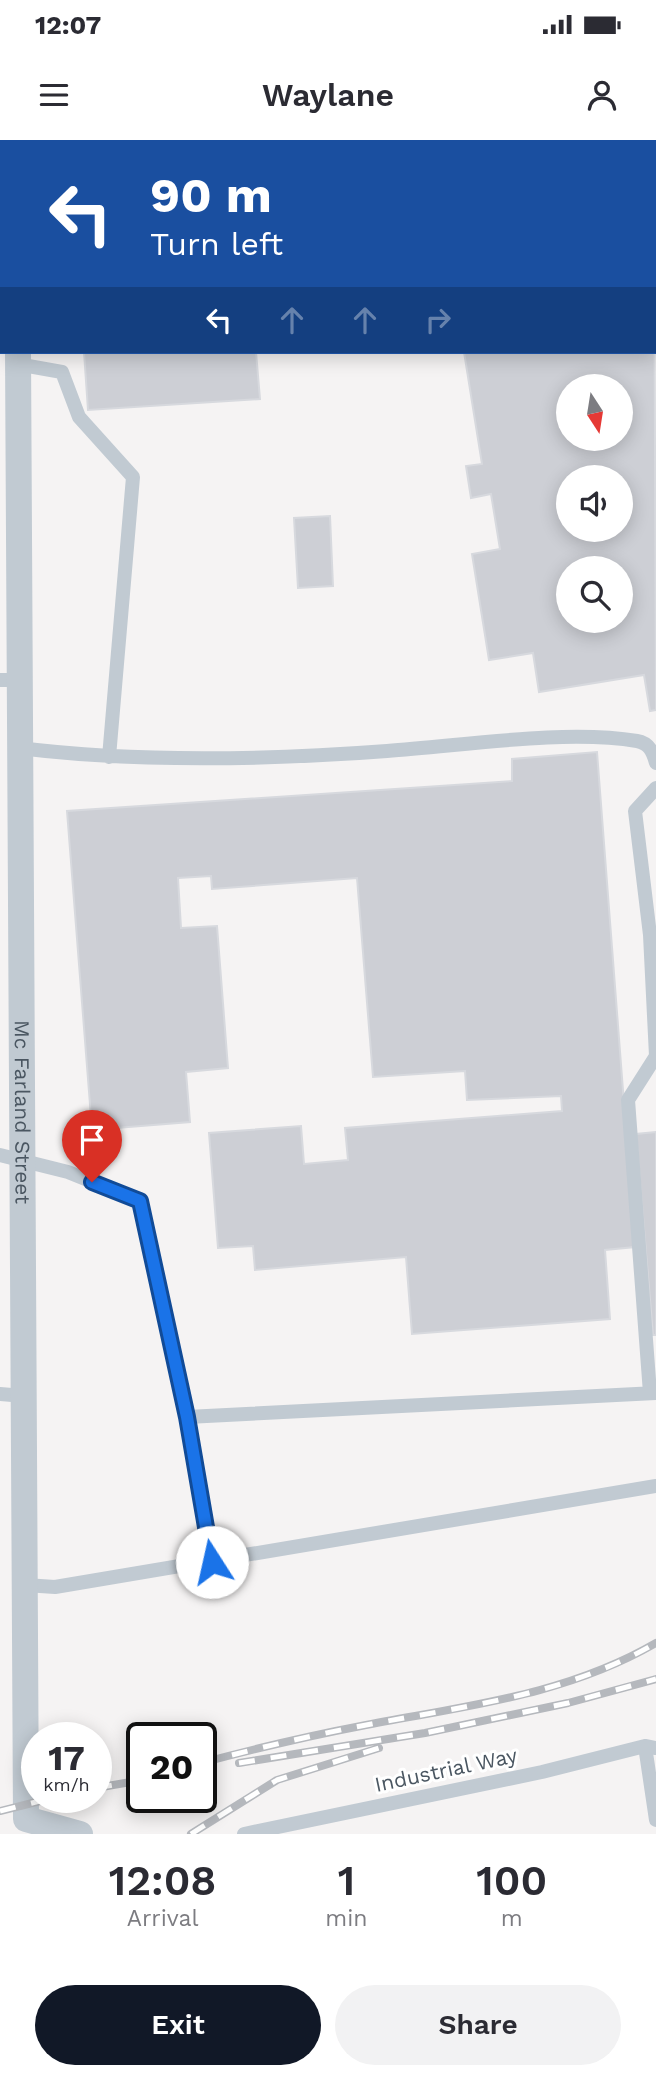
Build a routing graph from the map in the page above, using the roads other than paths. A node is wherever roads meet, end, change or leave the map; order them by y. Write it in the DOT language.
graph roads {
  1 [pos="18,358"];
  2 [pos="9,416"];
  3 [pos="10,680"];
  4 [pos="19,748"];
  5 [pos="109,757"];
  6 [pos="656,763"];
  7 [pos="656,788"];
  8 [pos="656,1056"];
  9 [pos="11,1157"];
  10 [pos="653,1393"];
  11 [pos="12,1395"];
  12 [pos="187,1417"];
  13 [pos="656,1486"];
  14 [pos="212,1562"];
  15 [pos="25,1585"];
  16 [pos="651,1747"];
  17 [pos="656,1820"];
  18 [pos="78,1833"];
  19 [pos="244,1834"];
  1 -- 2 [label="street, Mc Farland Street"];
  1 -- 5 [label="lane"];
  2 -- 3 [label="street, Mc Farland Street"];
  3 -- 4 [label="street, Mc Farland Street"];
  4 -- 5 [label="lane"];
  4 -- 9 [label="street, Mc Farland Street"];
  5 -- 6 [label="lane"];
  7 -- 8 [label="lane"];
  8 -- 10 [label="lane"];
  9 -- 11 [label="street, Mc Farland Street"];
  9 -- 12 [label="lane"];
  10 -- 12 [label="lane"];
  11 -- 15 [label="street, Mc Farland Street"];
  12 -- 14 [label="lane"];
  13 -- 14 [label="lane"];
  14 -- 15 [label="lane"];
  15 -- 18 [label="street, Mc Farland Street"];
  16 -- 17 [label="lane"];
  16 -- 19 [label="lane, Industrial Way"];
}
